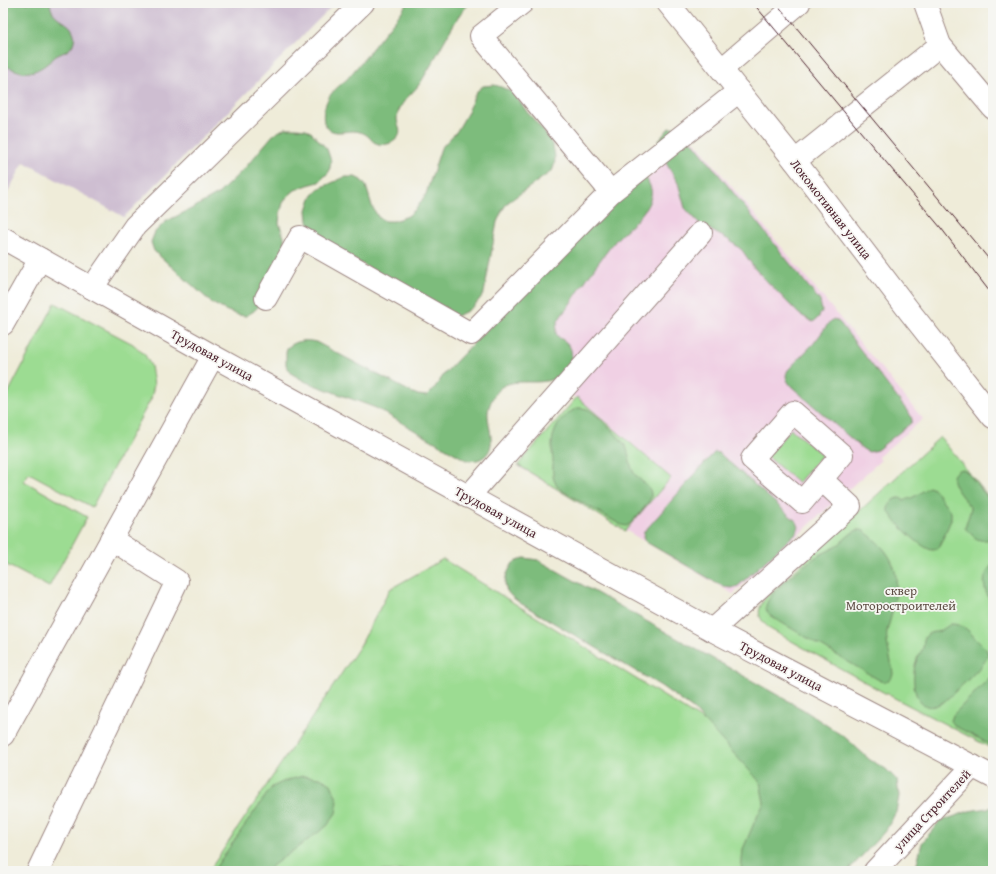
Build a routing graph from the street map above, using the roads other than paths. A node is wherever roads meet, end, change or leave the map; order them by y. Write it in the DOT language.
graph roads {
  1 [pos="363,3"];
  2 [pos="522,3"];
  3 [pos="668,3"];
  4 [pos="799,3"];
  5 [pos="925,3"];
  6 [pos="940,45"];
  7 [pos="722,69"];
  8 [pos="739,91"];
  9 [pos="993,108"];
  10 [pos="795,161"];
  11 [pos="611,192"];
  12 [pos="701,233"];
  13 [pos="3,238"];
  14 [pos="40,259"];
  15 [pos="92,288"];
  16 [pos="266,298"];
  17 [pos="3,324"];
  18 [pos="213,356"];
  19 [pos="993,417"];
  20 [pos="822,479"];
  21 [pos="468,496"];
  22 [pos="111,539"];
  23 [pos="712,630"];
  24 [pos="3,735"];
  25 [pos="973,766"];
  26 [pos="993,777"];
  27 [pos="38,871"];
  28 [pos="875,871"];
  1 -- 15 [label="street"];
  2 -- 11 [label="street"];
  3 -- 7 [label="street, Локомотивная улица"];
  4 -- 7 [label="street"];
  5 -- 6 [label="street"];
  6 -- 9 [label="street"];
  6 -- 10 [label="street"];
  7 -- 8 [label="street, Локомотивная улица"];
  8 -- 10 [label="street, Локомотивная улица"];
  8 -- 11 [label="street"];
  10 -- 19 [label="street, Локомотивная улица"];
  11 -- 16 [label="street"];
  12 -- 21 [label="street"];
  13 -- 14 [label="street, Трудовая улица"];
  14 -- 15 [label="street, Трудовая улица"];
  14 -- 17 [label="street"];
  15 -- 18 [label="street, Трудовая улица"];
  18 -- 21 [label="street, Трудовая улица"];
  18 -- 22 [label="street"];
  20 -- 23 [label="street"];
  21 -- 23 [label="street, Трудовая улица"];
  22 -- 24 [label="street"];
  22 -- 27 [label="street"];
  23 -- 25 [label="street, Трудовая улица"];
  25 -- 26 [label="street, Трудовая улица"];
  25 -- 28 [label="street, улица Строителей"];
}
